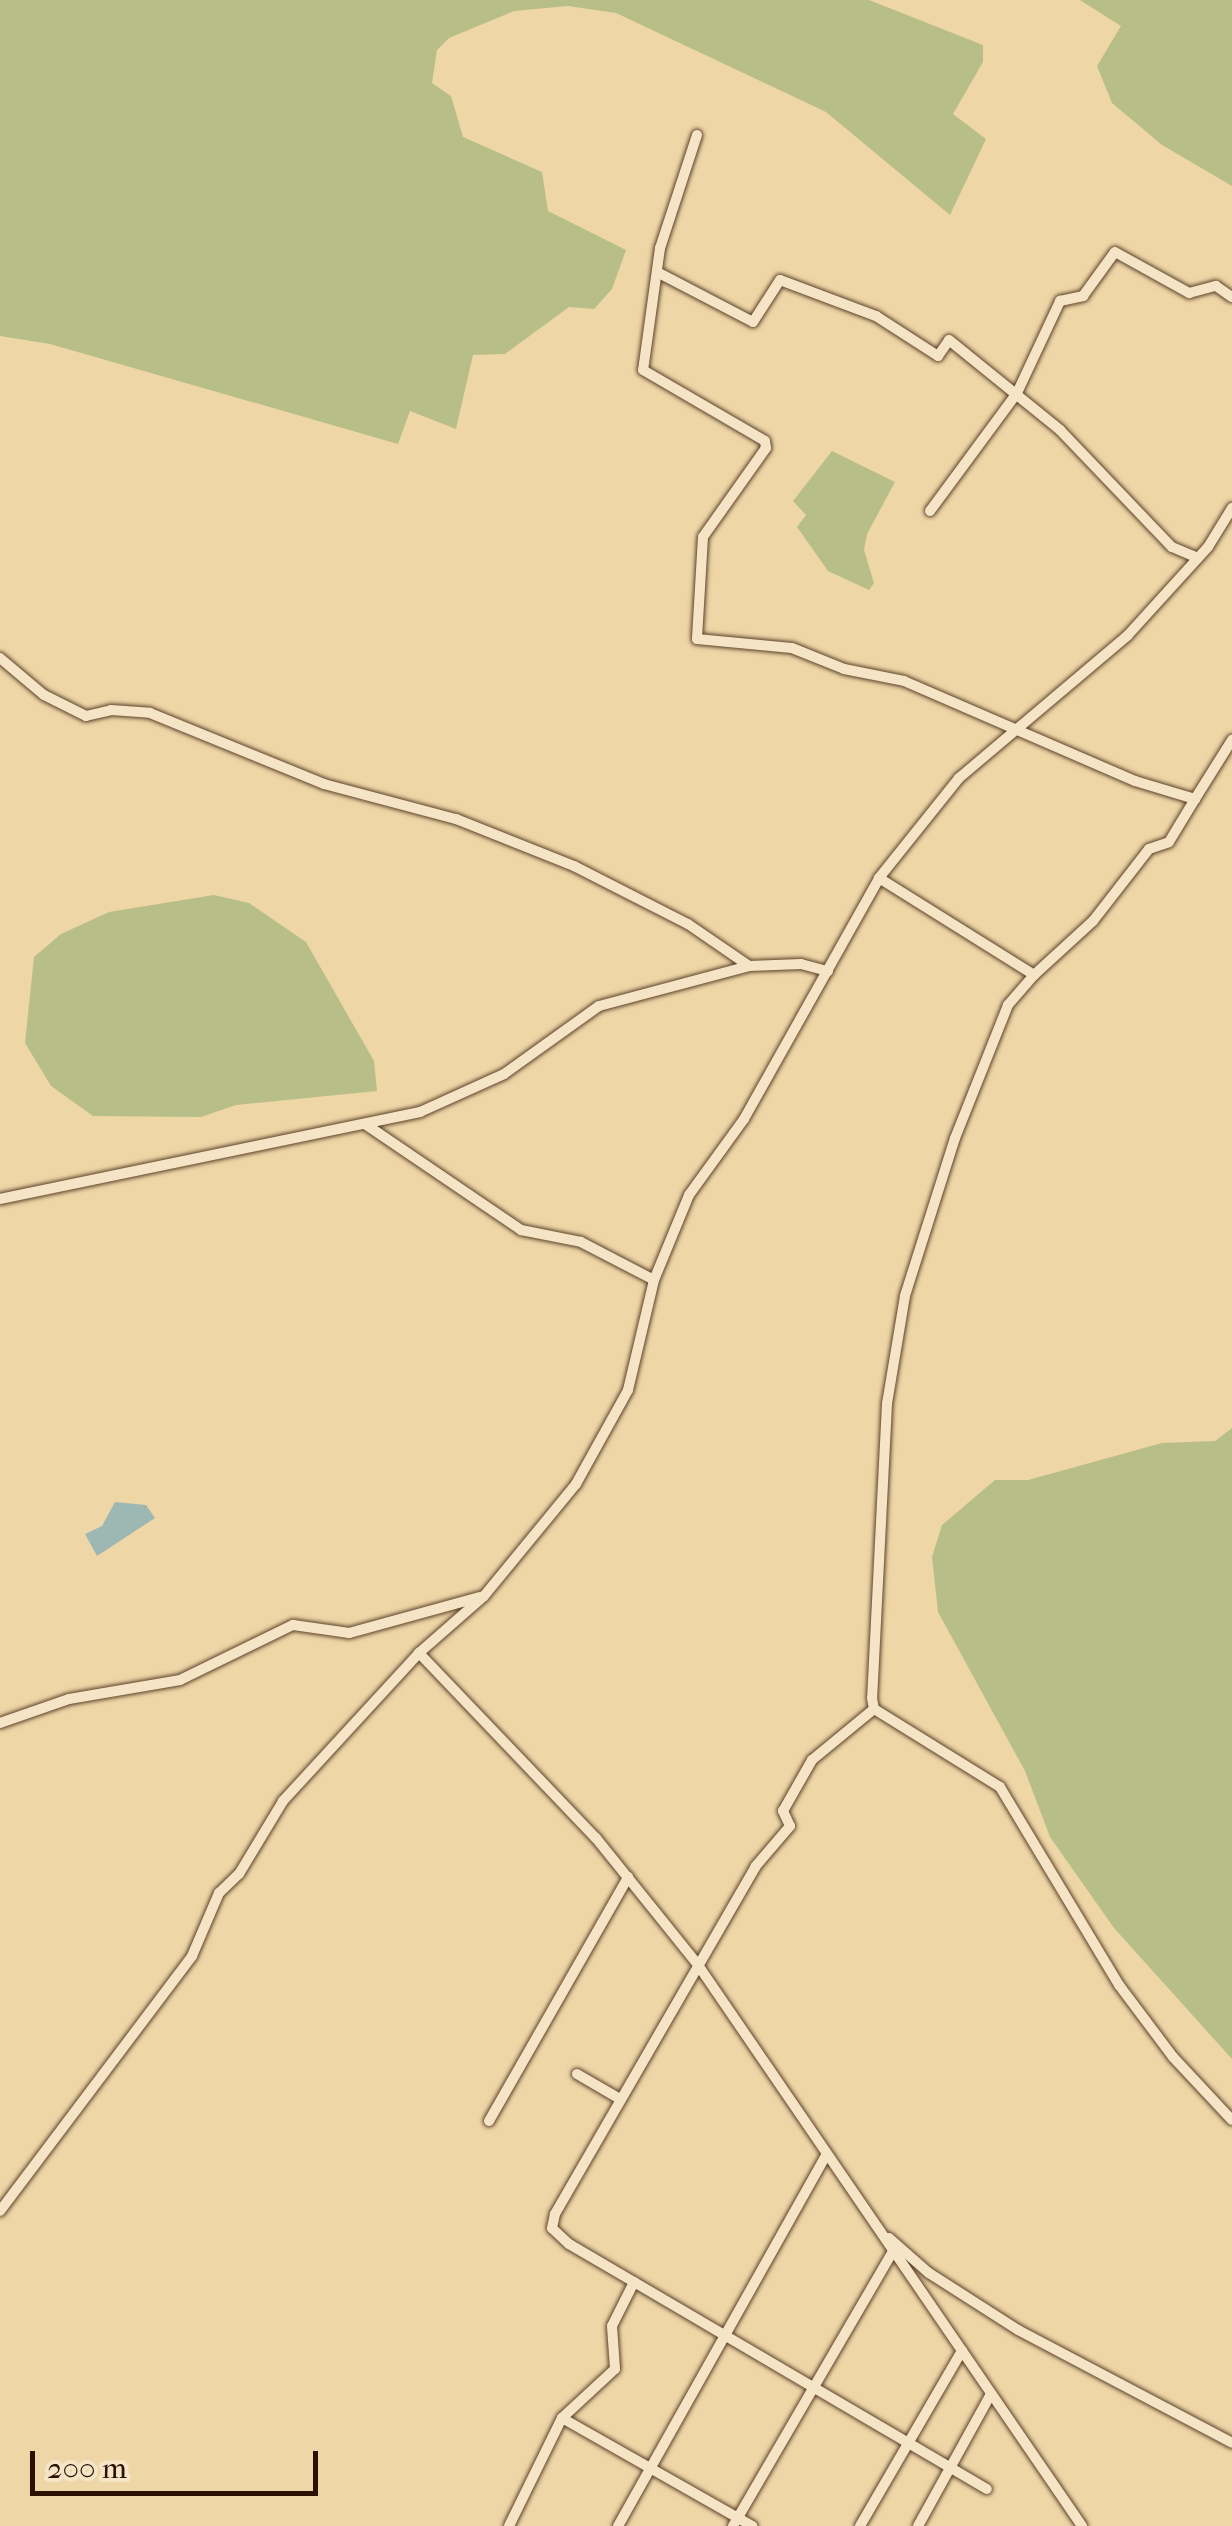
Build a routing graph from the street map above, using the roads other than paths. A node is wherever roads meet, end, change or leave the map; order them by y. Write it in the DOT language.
graph roads {
  1 [pos="697,135"];
  2 [pos="657,272"];
  3 [pos="1232,297"];
  4 [pos="1017,393"];
  5 [pos="1232,508"];
  6 [pos="930,511"];
  7 [pos="1198,558"];
  8 [pos="0,658"];
  9 [pos="1018,730"];
  10 [pos="1231,744"];
  11 [pos="1196,799"];
  12 [pos="879,878"];
  13 [pos="749,966"];
  14 [pos="828,972"];
  15 [pos="1034,975"];
  16 [pos="365,1124"];
  17 [pos="0,1200"];
  18 [pos="654,1280"];
  19 [pos="484,1596"];
  20 [pos="419,1653"];
  21 [pos="874,1709"];
  22 [pos="0,1723"];
  23 [pos="628,1877"];
  24 [pos="698,1965"];
  25 [pos="577,2074"];
  26 [pos="620,2099"];
  27 [pos="1232,2120"];
  28 [pos="489,2121"];
  29 [pos="824,2157"];
  30 [pos="0,2211"];
  31 [pos="874,2224"];
  32 [pos="894,2251"];
  33 [pos="634,2282"];
  34 [pos="727,2340"];
  35 [pos="962,2351"];
  36 [pos="819,2386"];
  37 [pos="991,2394"];
  38 [pos="562,2418"];
  39 [pos="908,2438"];
  40 [pos="1232,2443"];
  41 [pos="951,2466"];
  42 [pos="649,2469"];
  43 [pos="987,2489"];
  44 [pos="735,2522"];
  45 [pos="509,2526"];
  46 [pos="618,2526"];
  47 [pos="752,2526"];
  48 [pos="860,2526"];
  49 [pos="918,2526"];
  50 [pos="1082,2526"];
  1 -- 2 [label="street"];
  2 -- 4 [label="street"];
  2 -- 9 [label="street"];
  3 -- 4 [label="street"];
  4 -- 6 [label="street"];
  4 -- 7 [label="street"];
  5 -- 7 [label="street"];
  7 -- 9 [label="street"];
  8 -- 13 [label="street"];
  9 -- 11 [label="street"];
  9 -- 12 [label="street"];
  10 -- 11 [label="street"];
  11 -- 15 [label="street"];
  12 -- 14 [label="street"];
  12 -- 15 [label="street"];
  13 -- 14 [label="street"];
  13 -- 16 [label="street"];
  14 -- 18 [label="street"];
  15 -- 21 [label="street"];
  16 -- 17 [label="street"];
  16 -- 18 [label="street"];
  18 -- 19 [label="street"];
  19 -- 20 [label="street"];
  19 -- 22 [label="street"];
  20 -- 23 [label="street"];
  20 -- 30 [label="street"];
  21 -- 24 [label="street"];
  21 -- 27 [label="street"];
  23 -- 24 [label="street"];
  23 -- 28 [label="street"];
  24 -- 26 [label="street"];
  24 -- 29 [label="street"];
  25 -- 26 [label="street"];
  26 -- 33 [label="street"];
  29 -- 31 [label="street"];
  29 -- 34 [label="street"];
  31 -- 32 [label="street"];
  31 -- 40 [label="street"];
  32 -- 35 [label="street"];
  32 -- 36 [label="street"];
  33 -- 34 [label="street"];
  33 -- 38 [label="street"];
  34 -- 36 [label="street"];
  34 -- 42 [label="street"];
  35 -- 37 [label="street"];
  35 -- 39 [label="street"];
  36 -- 39 [label="street"];
  36 -- 44 [label="street"];
  37 -- 41 [label="street"];
  37 -- 50 [label="street"];
  38 -- 42 [label="street"];
  38 -- 45 [label="street"];
  39 -- 41 [label="street"];
  39 -- 48 [label="street"];
  41 -- 43 [label="street"];
  41 -- 49 [label="street"];
  42 -- 44 [label="street"];
  42 -- 46 [label="street"];
  44 -- 47 [label="street"];
}
